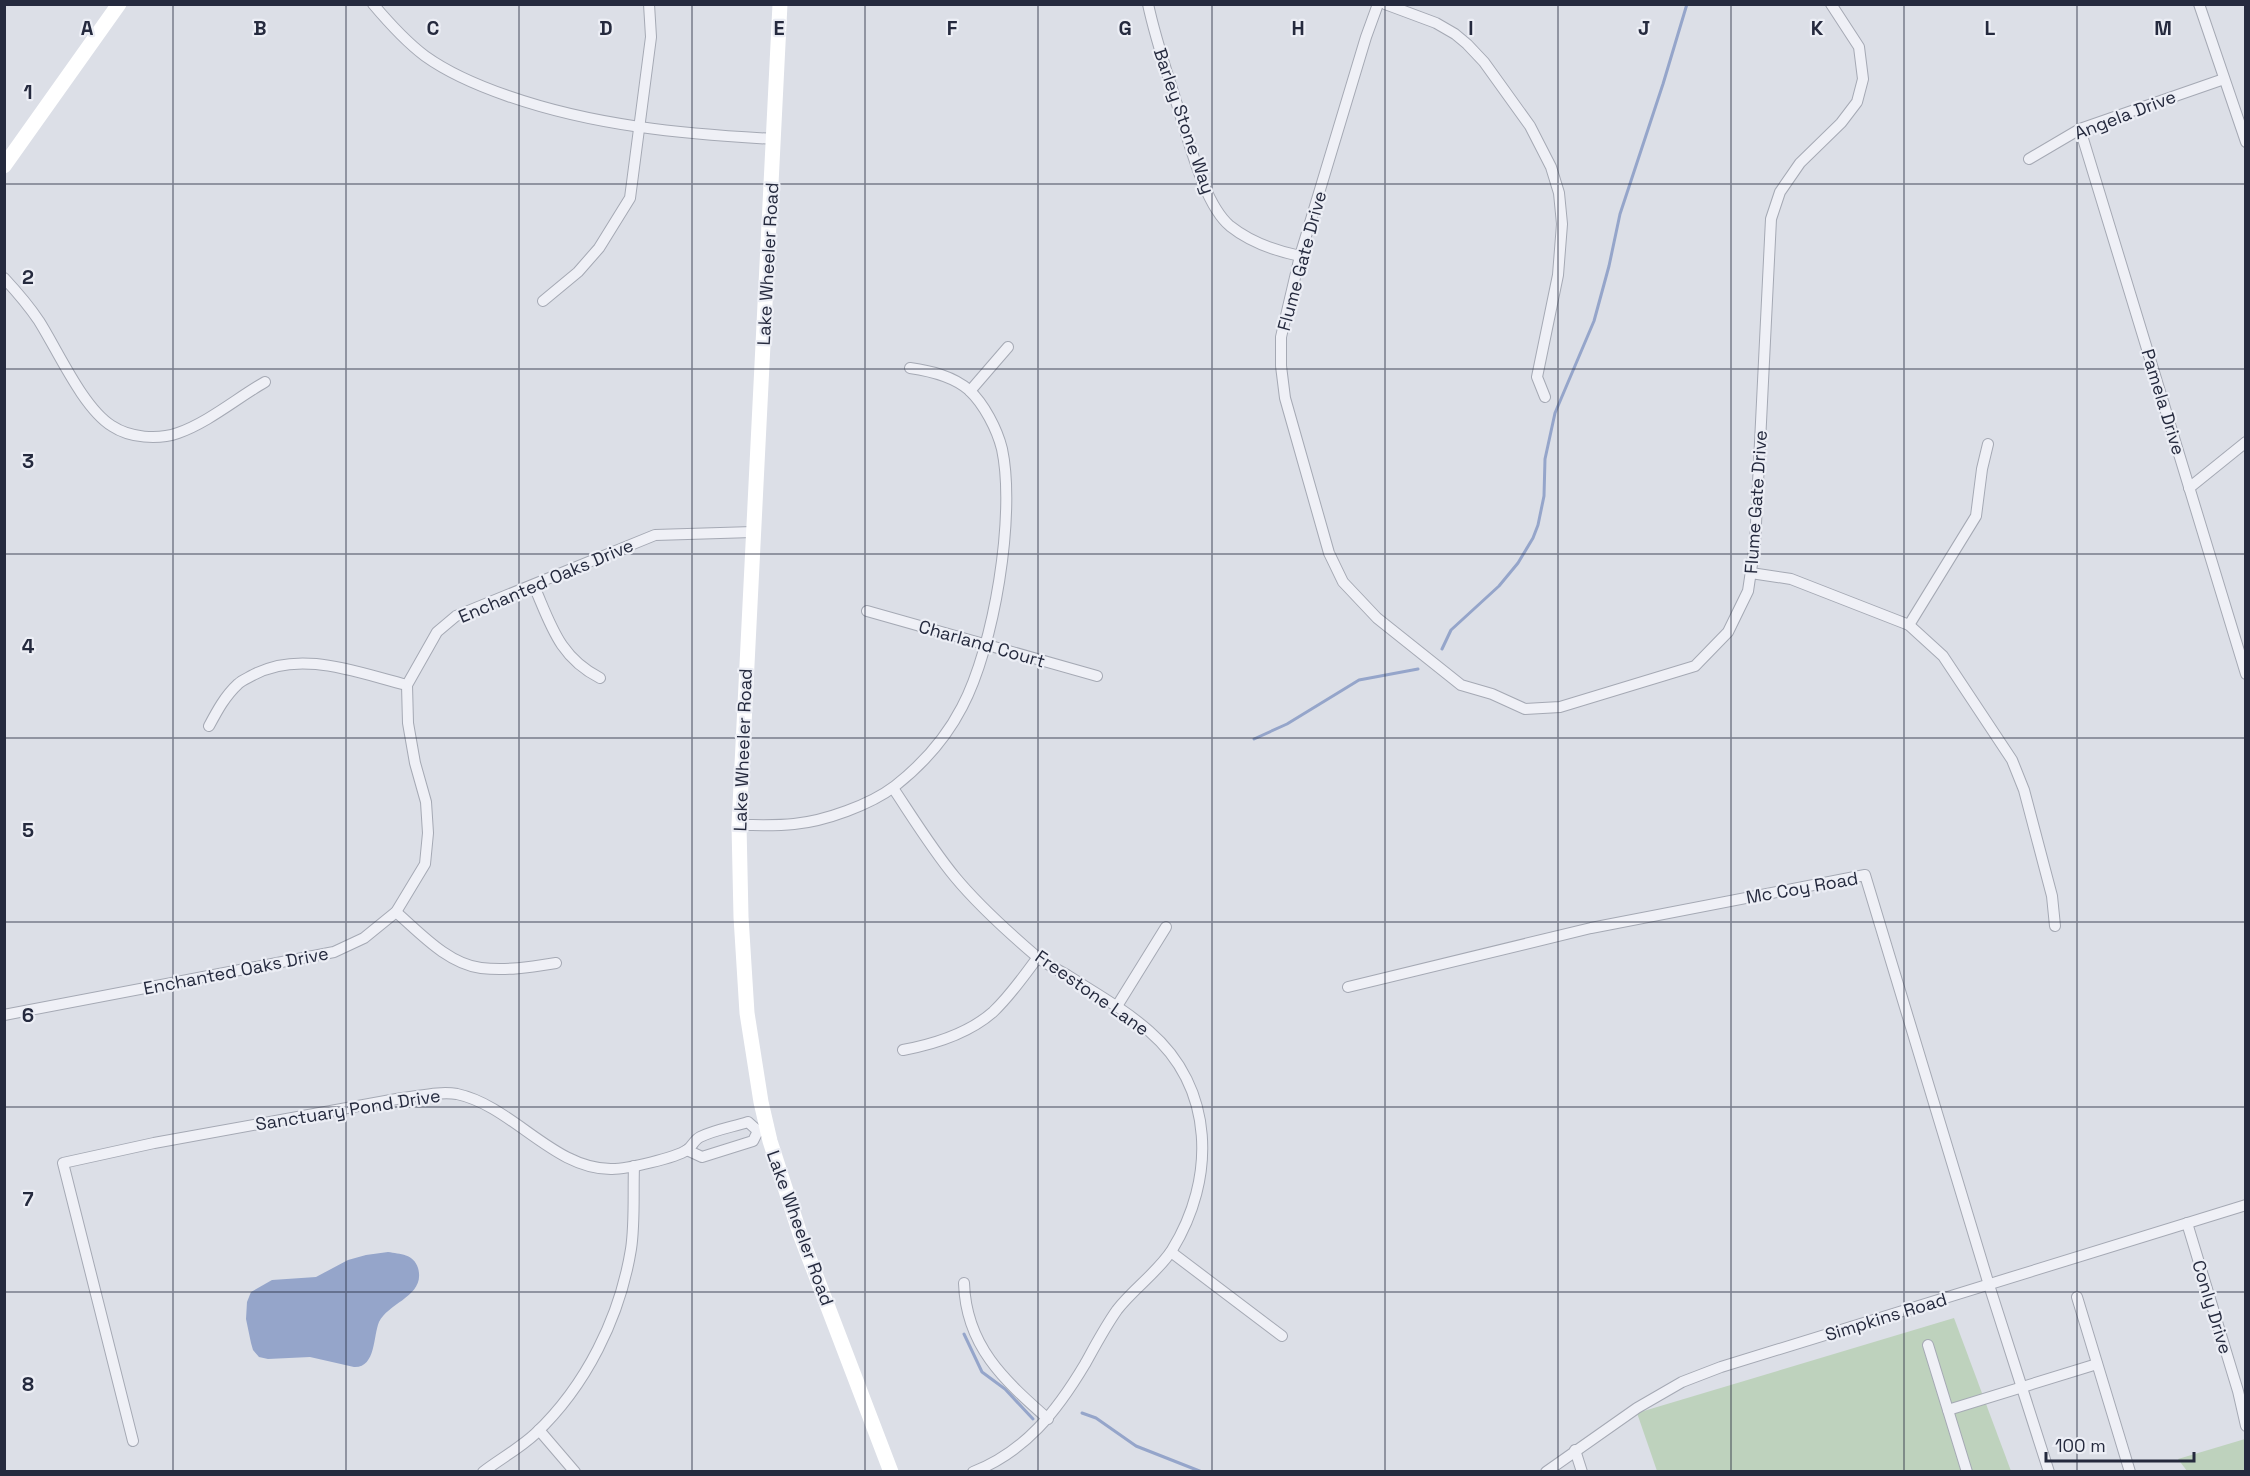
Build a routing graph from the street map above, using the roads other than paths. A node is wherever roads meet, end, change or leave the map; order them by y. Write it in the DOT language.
graph roads {
  1 [pos="118,4"];
  2 [pos="373,4"];
  3 [pos="649,4"];
  4 [pos="780,4"];
  5 [pos="1148,4"];
  6 [pos="1378,4"];
  7 [pos="1385,4"];
  8 [pos="1831,4"];
  9 [pos="2199,4"];
  10 [pos="2224,79"];
  11 [pos="639,128"];
  12 [pos="2080,129"];
  13 [pos="774,139"];
  14 [pos="2246,142"];
  15 [pos="2029,159"];
  16 [pos="4,166"];
  17 [pos="1300,256"];
  18 [pos="4,278"];
  19 [pos="543,301"];
  20 [pos="1008,347"];
  21 [pos="910,368"];
  22 [pos="265,382"];
  23 [pos="970,391"];
  24 [pos="1545,397"];
  25 [pos="2246,442"];
  26 [pos="1988,444"];
  27 [pos="2189,488"];
  28 [pos="753,532"];
  29 [pos="1751,573"];
  30 [pos="534,586"];
  31 [pos="867,611"];
  32 [pos="1909,625"];
  33 [pos="986,645"];
  34 [pos="2246,674"];
  35 [pos="1096,676"];
  36 [pos="600,678"];
  37 [pos="407,684"];
  38 [pos="209,726"];
  39 [pos="893,788"];
  40 [pos="739,825"];
  41 [pos="396,912"];
  42 [pos="2055,926"];
  43 [pos="1166,927"];
  44 [pos="1038,957"];
  45 [pos="556,963"];
  46 [pos="1348,987"];
  47 [pos="1117,1006"];
  48 [pos="4,1016"];
  49 [pos="903,1050"];
  50 [pos="763,1130"];
  51 [pos="687,1150"];
  52 [pos="634,1166"];
  53 [pos="2246,1204"];
  54 [pos="2187,1223"];
  55 [pos="1171,1252"];
  56 [pos="964,1283"];
  57 [pos="1989,1285"];
  58 [pos="2077,1297"];
  59 [pos="1282,1336"];
  60 [pos="1928,1345"];
  61 [pos="2097,1364"];
  62 [pos="2023,1387"];
  63 [pos="1948,1410"];
  64 [pos="1048,1419"];
  65 [pos="2246,1426"];
  66 [pos="539,1430"];
  67 [pos="133,1441"];
  68 [pos="1575,1450"];
  69 [pos="483,1472"];
  70 [pos="575,1472"];
  71 [pos="891,1472"];
  72 [pos="973,1472"];
  73 [pos="1546,1472"];
  74 [pos="1582,1472"];
  75 [pos="1968,1472"];
  76 [pos="2049,1472"];
  77 [pos="2130,1472"];
  1 -- 16 [label="street"];
  2 -- 11 [label="street"];
  3 -- 11 [label="street"];
  4 -- 13 [label="street, Lake Wheeler Road"];
  5 -- 17 [label="street, Barley Stone Way"];
  6 -- 17 [label="street, Flume Gate Drive"];
  7 -- 24 [label="street"];
  8 -- 29 [label="street, Flume Gate Drive"];
  9 -- 10 [label="street"];
  10 -- 12 [label="street, Angela Drive"];
  10 -- 14 [label="street"];
  11 -- 13 [label="street"];
  11 -- 19 [label="street"];
  12 -- 15 [label="street, Angela Drive"];
  12 -- 27 [label="street, Pamela Drive"];
  13 -- 28 [label="street, Lake Wheeler Road"];
  17 -- 29 [label="street, Flume Gate Drive"];
  18 -- 22 [label="street"];
  20 -- 23 [label="street"];
  21 -- 23 [label="street"];
  23 -- 33 [label="street"];
  25 -- 27 [label="street"];
  26 -- 32 [label="street"];
  27 -- 34 [label="street, Pamela Drive"];
  28 -- 30 [label="street, Enchanted Oaks Drive"];
  28 -- 40 [label="street, Lake Wheeler Road"];
  29 -- 32 [label="street"];
  30 -- 36 [label="street"];
  30 -- 37 [label="street, Enchanted Oaks Drive"];
  31 -- 33 [label="street, Charland Court"];
  32 -- 42 [label="street"];
  33 -- 35 [label="street, Charland Court"];
  33 -- 39 [label="street"];
  37 -- 38 [label="street"];
  37 -- 41 [label="street, Enchanted Oaks Drive"];
  39 -- 40 [label="street"];
  39 -- 44 [label="street, Freestone Lane"];
  40 -- 50 [label="street, Lake Wheeler Road"];
  41 -- 45 [label="street"];
  41 -- 48 [label="street, Enchanted Oaks Drive"];
  43 -- 47 [label="street"];
  44 -- 47 [label="street, Freestone Lane"];
  44 -- 49 [label="street"];
  46 -- 57 [label="street, Mc Coy Road"];
  47 -- 55 [label="street, Freestone Lane"];
  50 -- 51 [label="street, Sanctuary Pond Drive"];
  50 -- 51 [label="street, Sanctuary Pond Drive"];
  50 -- 71 [label="street, Lake Wheeler Road"];
  51 -- 52 [label="street, Sanctuary Pond Drive"];
  52 -- 66 [label="street"];
  52 -- 67 [label="street, Sanctuary Pond Drive"];
  53 -- 54 [label="street, Simpkins Road"];
  54 -- 57 [label="street, Simpkins Road"];
  54 -- 65 [label="street, Conly Drive"];
  55 -- 59 [label="street"];
  55 -- 64 [label="street, Freestone Lane"];
  56 -- 64 [label="street"];
  57 -- 62 [label="street"];
  57 -- 68 [label="street, Simpkins Road"];
  58 -- 61 [label="street"];
  60 -- 63 [label="street"];
  61 -- 62 [label="street"];
  61 -- 77 [label="street"];
  62 -- 63 [label="street"];
  62 -- 76 [label="street"];
  63 -- 75 [label="street"];
  64 -- 72 [label="street, Freestone Lane"];
  66 -- 69 [label="street"];
  66 -- 70 [label="street"];
  68 -- 73 [label="street, Simpkins Road"];
  68 -- 74 [label="street"];
}
